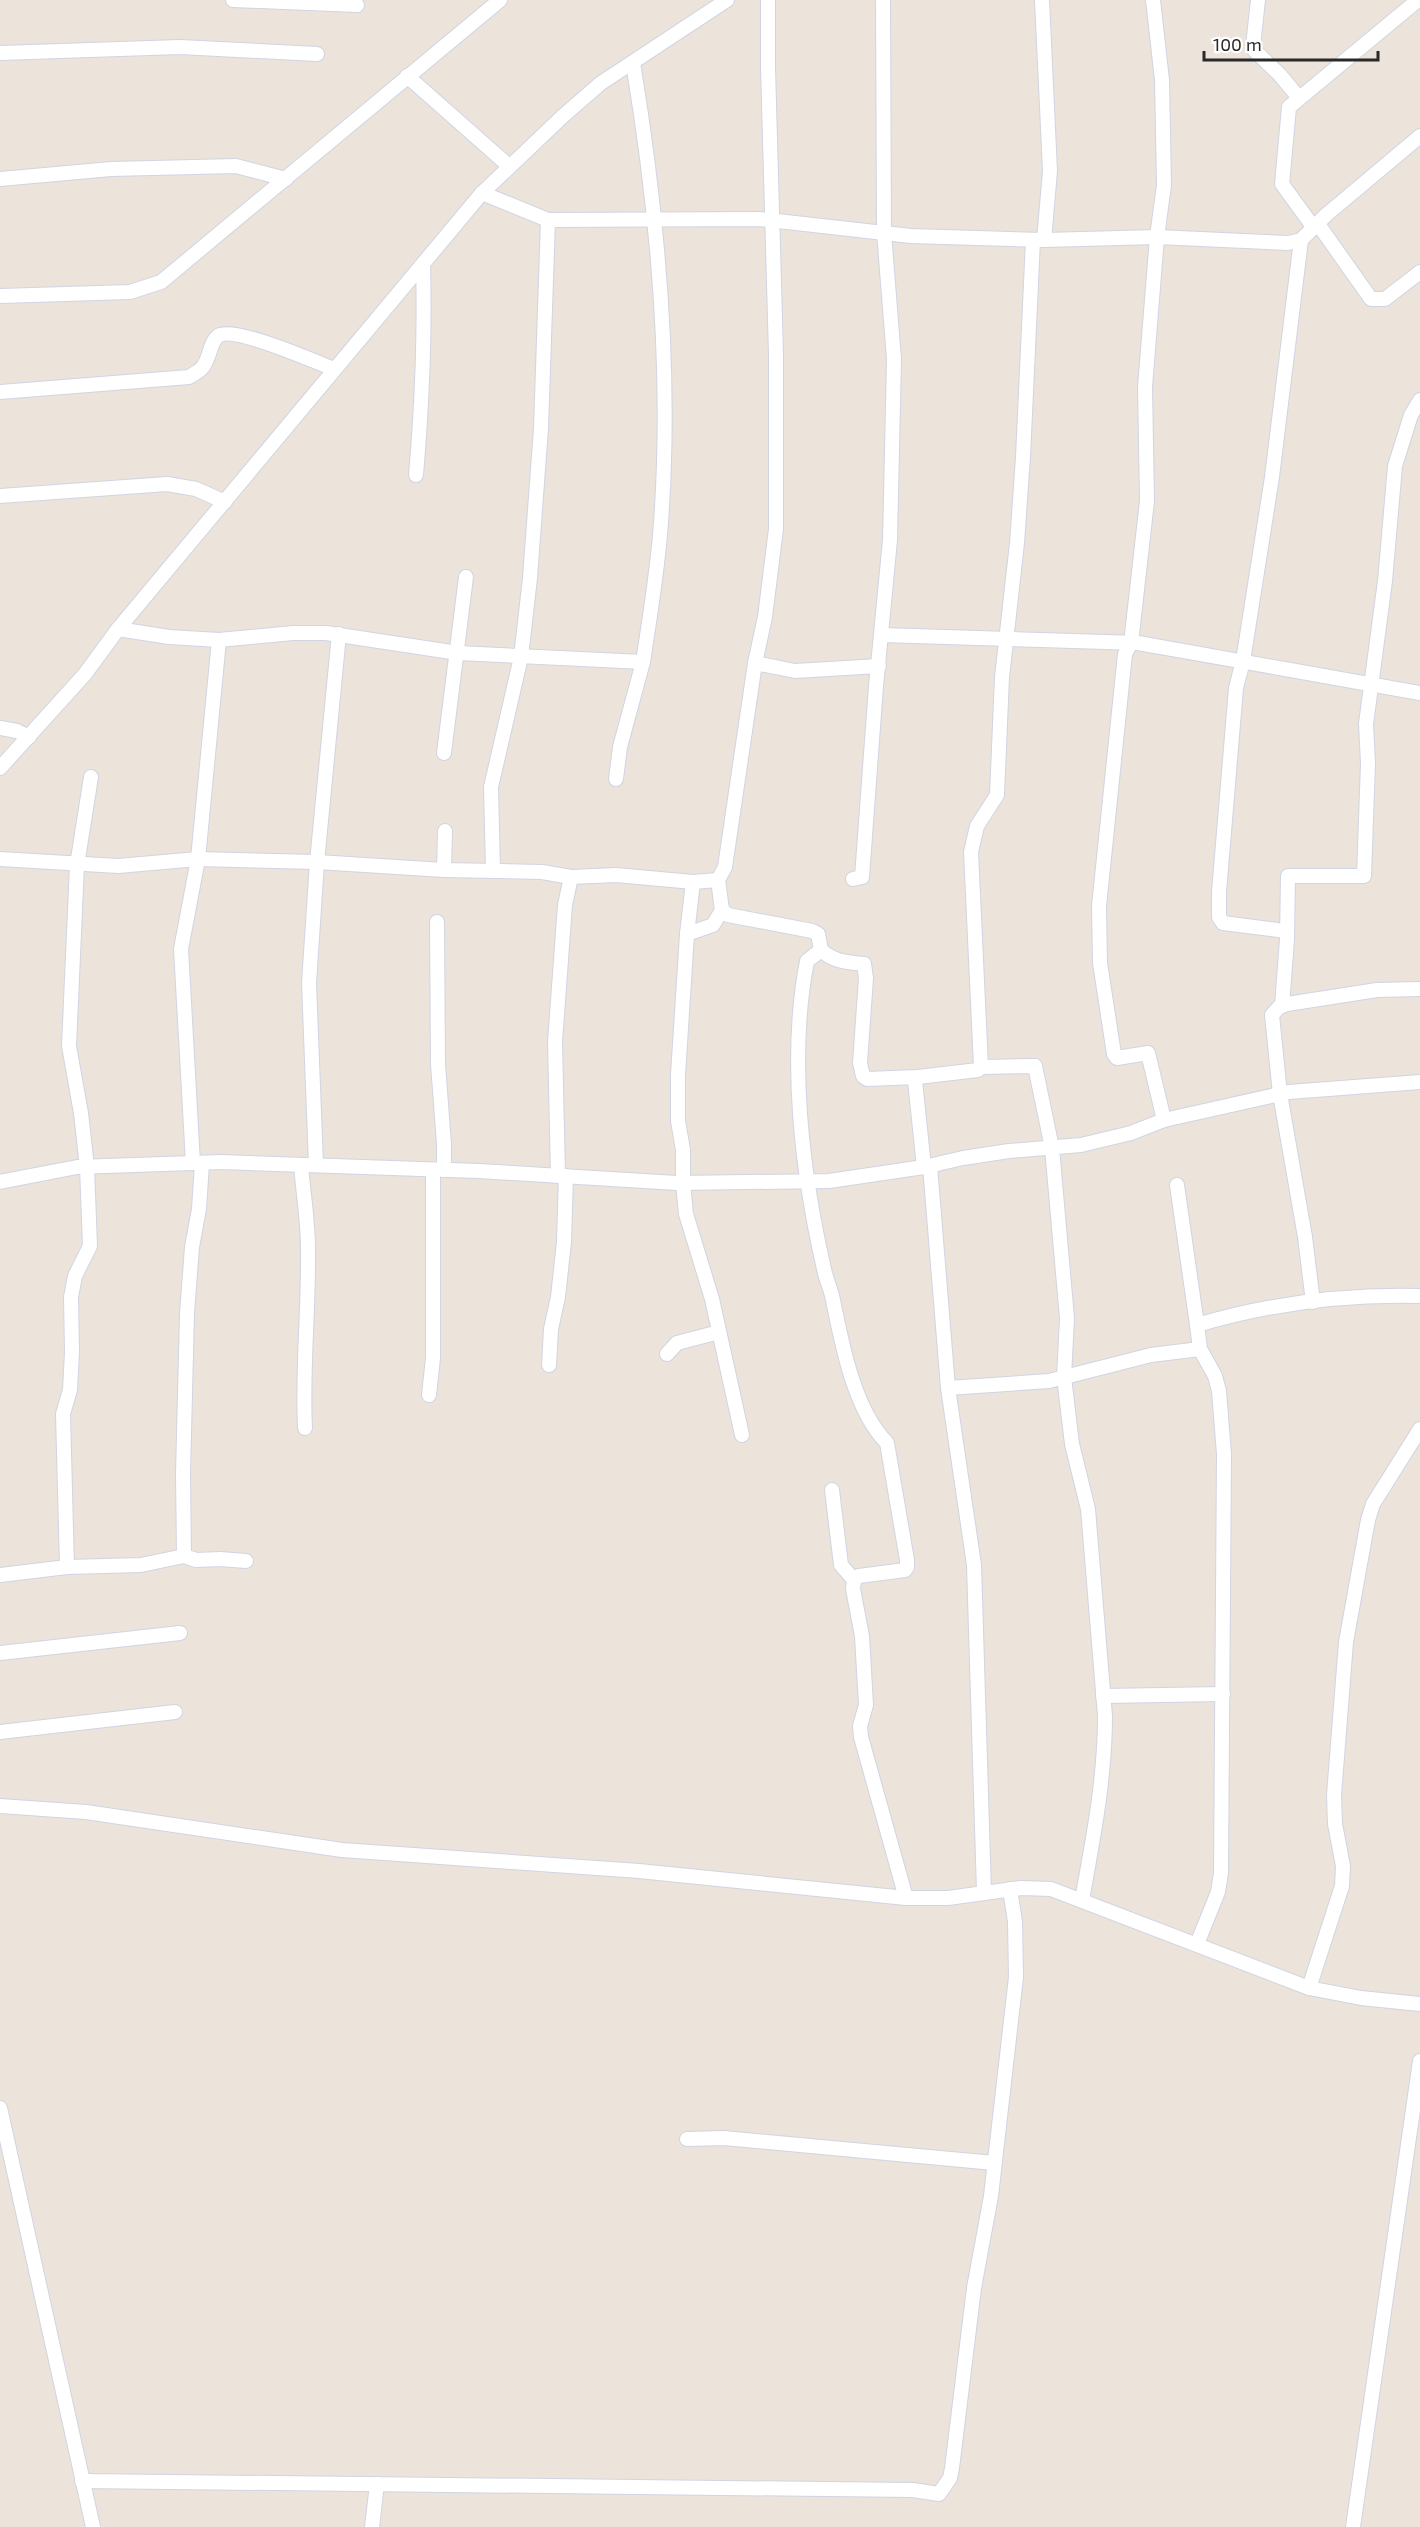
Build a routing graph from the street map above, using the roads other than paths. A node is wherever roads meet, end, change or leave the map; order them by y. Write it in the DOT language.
graph roads {
  1 [pos="233,0"];
  2 [pos="500,0"];
  3 [pos="725,0"];
  4 [pos="768,0"];
  5 [pos="883,0"];
  6 [pos="1042,0"];
  7 [pos="1153,0"];
  8 [pos="1258,0"];
  9 [pos="1418,0"];
  10 [pos="357,5"];
  11 [pos="0,53"];
  12 [pos="317,54"];
  13 [pos="633,63"];
  14 [pos="407,76"];
  15 [pos="1299,98"];
  16 [pos="1420,136"];
  17 [pos="509,166"];
  18 [pos="0,179"];
  19 [pos="285,179"];
  20 [pos="482,193"];
  21 [pos="549,220"];
  22 [pos="655,220"];
  23 [pos="773,221"];
  24 [pos="1316,226"];
  25 [pos="884,233"];
  26 [pos="1157,237"];
  27 [pos="1039,240"];
  28 [pos="1301,240"];
  29 [pos="423,264"];
  30 [pos="1420,272"];
  31 [pos="0,296"];
  32 [pos="334,369"];
  33 [pos="0,392"];
  34 [pos="1420,400"];
  35 [pos="416,476"];
  36 [pos="0,496"];
  37 [pos="225,502"];
  38 [pos="466,578"];
  39 [pos="118,629"];
  40 [pos="339,634"];
  41 [pos="882,635"];
  42 [pos="1006,639"];
  43 [pos="219,640"];
  44 [pos="1131,643"];
  45 [pos="458,653"];
  46 [pos="521,657"];
  47 [pos="1243,661"];
  48 [pos="643,662"];
  49 [pos="755,663"];
  50 [pos="879,666"];
  51 [pos="1370,684"];
  52 [pos="1420,693"];
  53 [pos="0,728"];
  54 [pos="29,737"];
  55 [pos="444,753"];
  56 [pos="0,768"];
  57 [pos="91,777"];
  58 [pos="616,779"];
  59 [pos="445,831"];
  60 [pos="0,859"];
  61 [pos="198,859"];
  62 [pos="317,862"];
  63 [pos="77,865"];
  64 [pos="444,870"];
  65 [pos="493,870"];
  66 [pos="571,877"];
  67 [pos="853,879"];
  68 [pos="718,880"];
  69 [pos="693,882"];
  70 [pos="722,910"];
  71 [pos="436,922"];
  72 [pos="1287,931"];
  73 [pos="687,934"];
  74 [pos="821,950"];
  75 [pos="1420,989"];
  76 [pos="1282,1006"];
  77 [pos="981,1067"];
  78 [pos="918,1077"];
  79 [pos="1420,1082"];
  80 [pos="1280,1094"];
  81 [pos="1164,1120"];
  82 [pos="1052,1148"];
  83 [pos="198,1163"];
  84 [pos="301,1165"];
  85 [pos="316,1165"];
  86 [pos="927,1166"];
  87 [pos="87,1167"];
  88 [pos="438,1170"];
  89 [pos="562,1176"];
  90 [pos="809,1181"];
  91 [pos="0,1182"];
  92 [pos="683,1183"];
  93 [pos="1177,1185"];
  94 [pos="1420,1296"];
  95 [pos="1313,1302"];
  96 [pos="1197,1325"];
  97 [pos="719,1332"];
  98 [pos="1200,1348"];
  99 [pos="667,1354"];
  100 [pos="549,1365"];
  101 [pos="1064,1377"];
  102 [pos="948,1388"];
  103 [pos="429,1395"];
  104 [pos="305,1428"];
  105 [pos="1420,1429"];
  106 [pos="742,1435"];
  107 [pos="832,1490"];
  108 [pos="184,1556"];
  109 [pos="246,1561"];
  110 [pos="67,1567"];
  111 [pos="0,1575"];
  112 [pos="854,1580"];
  113 [pos="180,1633"];
  114 [pos="0,1653"];
  115 [pos="1223,1694"];
  116 [pos="1103,1696"];
  117 [pos="175,1712"];
  118 [pos="0,1732"];
  119 [pos="0,1806"];
  120 [pos="1011,1889"];
  121 [pos="984,1892"];
  122 [pos="906,1898"];
  123 [pos="1082,1900"];
  124 [pos="1197,1944"];
  125 [pos="1309,1988"];
  126 [pos="1420,2004"];
  127 [pos="1420,2061"];
  128 [pos="0,2108"];
  129 [pos="687,2139"];
  130 [pos="994,2163"];
  131 [pos="82,2481"];
  132 [pos="377,2484"];
  133 [pos="93,2527"];
  134 [pos="372,2527"];
  135 [pos="1353,2527"];
  1 -- 10 [label="street"];
  2 -- 14 [label="street"];
  3 -- 13 [label="street"];
  4 -- 23 [label="street"];
  5 -- 25 [label="street"];
  6 -- 27 [label="street"];
  7 -- 26 [label="street"];
  8 -- 15 [label="street"];
  9 -- 15 [label="street"];
  11 -- 12 [label="street"];
  13 -- 17 [label="street"];
  13 -- 22 [label="street"];
  14 -- 17 [label="street"];
  14 -- 19 [label="street"];
  15 -- 24 [label="street"];
  16 -- 24 [label="street"];
  17 -- 20 [label="street"];
  18 -- 19 [label="street"];
  19 -- 31 [label="street"];
  20 -- 21 [label="street"];
  20 -- 29 [label="street"];
  21 -- 22 [label="street"];
  21 -- 46 [label="street"];
  22 -- 23 [label="street"];
  22 -- 48 [label="street"];
  23 -- 25 [label="street"];
  23 -- 49 [label="street"];
  24 -- 28 [label="street"];
  24 -- 30 [label="street"];
  25 -- 27 [label="street"];
  25 -- 41 [label="street"];
  26 -- 27 [label="street"];
  26 -- 28 [label="street"];
  26 -- 44 [label="street"];
  27 -- 42 [label="street"];
  28 -- 47 [label="street"];
  29 -- 32 [label="street"];
  29 -- 35 [label="street"];
  32 -- 33 [label="street"];
  32 -- 37 [label="street"];
  34 -- 51 [label="street"];
  36 -- 37 [label="street"];
  37 -- 39 [label="street"];
  38 -- 45 [label="street"];
  39 -- 43 [label="street"];
  39 -- 54 [label="street"];
  40 -- 43 [label="street"];
  40 -- 45 [label="street"];
  40 -- 62 [label="street"];
  41 -- 42 [label="street"];
  41 -- 50 [label="street"];
  42 -- 44 [label="street"];
  42 -- 77 [label="street"];
  43 -- 61 [label="street"];
  44 -- 47 [label="street"];
  44 -- 81 [label="street"];
  45 -- 46 [label="street"];
  45 -- 55 [label="street"];
  46 -- 48 [label="street"];
  46 -- 65 [label="street"];
  47 -- 51 [label="street"];
  47 -- 72 [label="street"];
  48 -- 58 [label="street"];
  49 -- 50 [label="street"];
  49 -- 68 [label="street"];
  50 -- 67 [label="street"];
  51 -- 52 [label="street"];
  51 -- 72 [label="street"];
  53 -- 54 [label="street"];
  54 -- 56 [label="street"];
  57 -- 63 [label="street"];
  59 -- 64 [label="street"];
  60 -- 63 [label="street"];
  61 -- 62 [label="street"];
  61 -- 63 [label="street"];
  61 -- 83 [label="street"];
  62 -- 64 [label="street"];
  62 -- 85 [label="street"];
  63 -- 87 [label="street"];
  64 -- 65 [label="street"];
  65 -- 66 [label="street"];
  66 -- 69 [label="street"];
  66 -- 89 [label="street"];
  68 -- 69 [label="street"];
  68 -- 70 [label="street"];
  69 -- 73 [label="street"];
  70 -- 73 [label="street"];
  70 -- 74 [label="street"];
  71 -- 88 [label="street"];
  72 -- 76 [label="street"];
  73 -- 92 [label="street"];
  74 -- 78 [label="street"];
  74 -- 90 [label="street"];
  75 -- 76 [label="street"];
  76 -- 80 [label="street"];
  77 -- 78 [label="street"];
  77 -- 82 [label="street"];
  78 -- 86 [label="street"];
  79 -- 80 [label="street"];
  80 -- 81 [label="street"];
  80 -- 95 [label="street"];
  81 -- 82 [label="street"];
  82 -- 86 [label="street"];
  82 -- 101 [label="street"];
  83 -- 84 [label="street"];
  83 -- 87 [label="street"];
  83 -- 108 [label="street"];
  84 -- 85 [label="street"];
  84 -- 104 [label="street"];
  85 -- 88 [label="street"];
  86 -- 90 [label="street"];
  86 -- 102 [label="street"];
  87 -- 91 [label="street"];
  87 -- 110 [label="street"];
  88 -- 89 [label="street"];
  88 -- 103 [label="street"];
  89 -- 92 [label="street"];
  89 -- 100 [label="street"];
  90 -- 92 [label="street"];
  90 -- 112 [label="street"];
  92 -- 97 [label="street"];
  93 -- 96 [label="street"];
  94 -- 95 [label="street"];
  95 -- 96 [label="street"];
  96 -- 98 [label="street"];
  97 -- 99 [label="street"];
  97 -- 106 [label="street"];
  98 -- 101 [label="street"];
  98 -- 115 [label="street"];
  101 -- 102 [label="street"];
  101 -- 116 [label="street"];
  102 -- 121 [label="street"];
  105 -- 125 [label="street"];
  107 -- 112 [label="street"];
  108 -- 109 [label="street"];
  108 -- 110 [label="street"];
  110 -- 111 [label="street"];
  112 -- 122 [label="street"];
  113 -- 114 [label="street"];
  115 -- 116 [label="street"];
  115 -- 124 [label="street"];
  116 -- 123 [label="street"];
  117 -- 118 [label="street"];
  119 -- 122 [label="street"];
  120 -- 121 [label="street"];
  120 -- 123 [label="street"];
  120 -- 130 [label="street"];
  121 -- 122 [label="street"];
  123 -- 124 [label="street"];
  124 -- 125 [label="street"];
  125 -- 126 [label="street"];
  127 -- 135 [label="street"];
  128 -- 131 [label="street"];
  129 -- 130 [label="street"];
  130 -- 132 [label="street"];
  131 -- 132 [label="street"];
  131 -- 133 [label="street"];
  132 -- 134 [label="street"];
}
